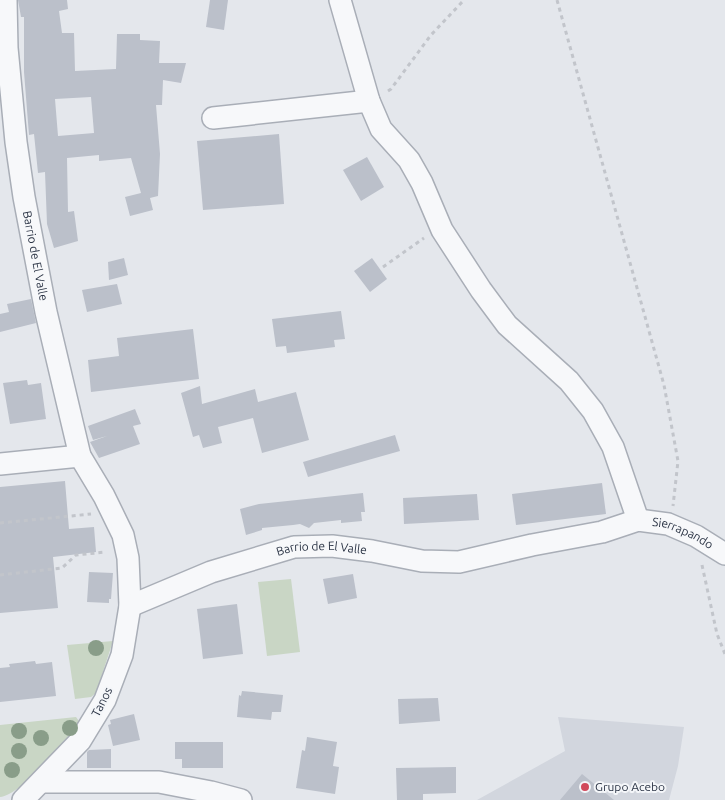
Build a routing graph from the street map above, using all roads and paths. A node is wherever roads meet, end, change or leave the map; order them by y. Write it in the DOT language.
graph roads {
  1 [pos="6,0"];
  2 [pos="340,0"];
  3 [pos="464,0"];
  4 [pos="556,0"];
  5 [pos="369,101"];
  6 [pos="213,118"];
  7 [pos="430,234"];
  8 [pos="383,267"];
  9 [pos="80,456"];
  10 [pos="0,464"];
  11 [pos="113,512"];
  12 [pos="638,520"];
  13 [pos="0,523"];
  14 [pos="668,524"];
  15 [pos="696,536"];
  16 [pos="126,551"];
  17 [pos="725,554"];
  18 [pos="0,575"];
  19 [pos="130,606"];
  20 [pos="725,654"];
  21 [pos="42,782"];
  22 [pos="23,800"];
  23 [pos="241,800"];
  1 -- 9 [label="street, Barrio de El Valle"];
  2 -- 5 [label="street"];
  3 -- 5 [label="path"];
  4 -- 14 [label="path"];
  5 -- 6 [label="street"];
  5 -- 12 [label="street"];
  7 -- 8 [label="path"];
  9 -- 10 [label="street"];
  9 -- 11 [label="street, Barrio de El Valle"];
  11 -- 13 [label="path"];
  11 -- 16 [label="street, Barrio de El Valle"];
  12 -- 14 [label="street, Sierrapando"];
  12 -- 19 [label="street, Barrio de El Valle"];
  14 -- 15 [label="street, Sierrapando"];
  15 -- 17 [label="street, Sierrapando"];
  15 -- 20 [label="path"];
  16 -- 18 [label="path"];
  16 -- 19 [label="street, Barrio de El Valle"];
  19 -- 21 [label="street, Tanos"];
  21 -- 22 [label="street, Tanos"];
  21 -- 23 [label="street"];
}
